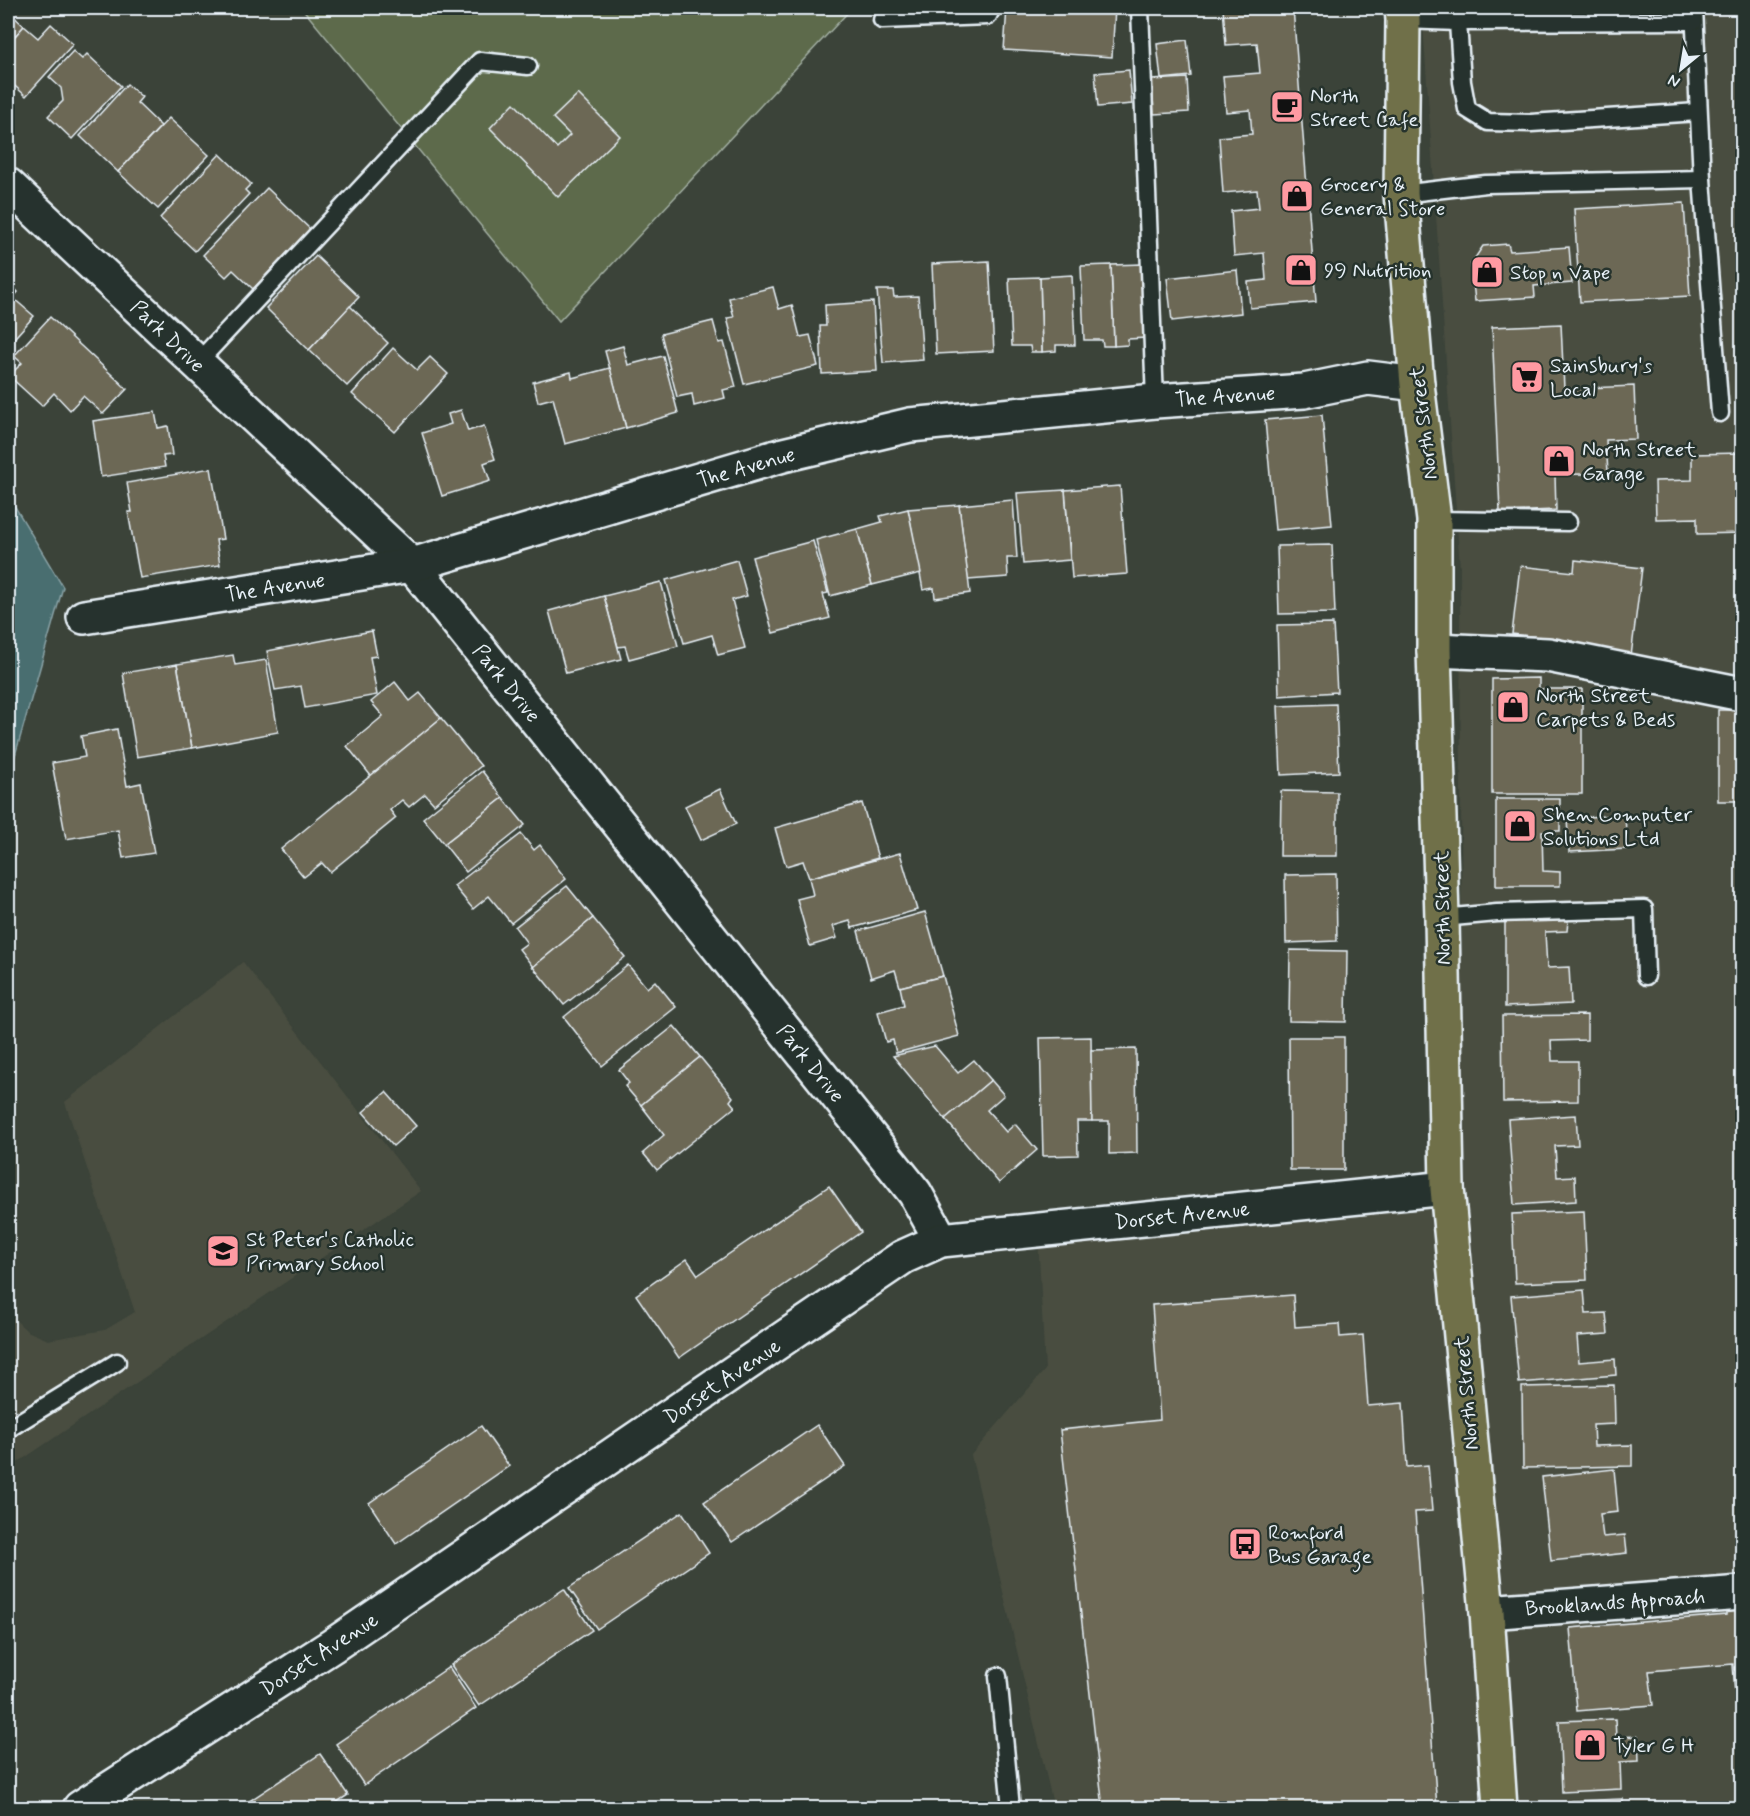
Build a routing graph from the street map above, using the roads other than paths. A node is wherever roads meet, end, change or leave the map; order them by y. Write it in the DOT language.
graph roads {
  1 [pos="992,8"];
  2 [pos="1140,8"];
  3 [pos="1403,14"];
  4 [pos="1694,14"];
  5 [pos="1458,15"];
  6 [pos="882,20"];
  7 [pos="528,66"];
  8 [pos="1698,112"];
  9 [pos="1701,178"];
  10 [pos="8,185"];
  11 [pos="1401,194"];
  12 [pos="197,363"];
  13 [pos="1417,384"];
  14 [pos="1155,401"];
  15 [pos="1720,413"];
  16 [pos="1434,520"];
  17 [pos="1568,522"];
  18 [pos="412,566"];
  19 [pos="84,617"];
  20 [pos="1434,650"];
  21 [pos="1743,694"];
  22 [pos="1442,918"];
  23 [pos="1646,976"];
  24 [pos="1447,1188"];
  25 [pos="941,1240"];
  26 [pos="117,1362"];
  27 [pos="8,1429"];
  28 [pos="1743,1593"];
  29 [pos="1487,1612"];
  30 [pos="998,1676"];
  31 [pos="80,1809"];
  32 [pos="1011,1809"];
  33 [pos="1500,1809"];
  1 -- 6 [label="lane"];
  2 -- 14 [label="lane"];
  3 -- 5 [label="lane"];
  3 -- 11 [label="main road, North Street"];
  4 -- 5 [label="lane"];
  4 -- 8 [label="lane"];
  5 -- 8 [label="lane"];
  7 -- 12 [label="lane"];
  8 -- 9 [label="lane"];
  9 -- 11 [label="lane"];
  9 -- 15 [label="lane"];
  10 -- 12 [label="street, Park Drive"];
  11 -- 13 [label="main road, North Street"];
  12 -- 18 [label="street, Park Drive"];
  13 -- 14 [label="street, The Avenue"];
  13 -- 16 [label="main road, North Street"];
  14 -- 18 [label="street, The Avenue"];
  16 -- 17 [label="lane"];
  16 -- 20 [label="main road, North Street"];
  18 -- 19 [label="street, The Avenue"];
  18 -- 25 [label="street, Park Drive"];
  20 -- 21 [label="street"];
  20 -- 22 [label="main road, North Street"];
  22 -- 23 [label="lane"];
  22 -- 24 [label="main road, North Street"];
  24 -- 25 [label="street, Dorset Avenue"];
  24 -- 29 [label="main road, North Street"];
  25 -- 31 [label="street, Dorset Avenue"];
  26 -- 27 [label="lane"];
  28 -- 29 [label="street, Brooklands Approach"];
  29 -- 33 [label="main road, North Street"];
  30 -- 32 [label="lane"];
}
